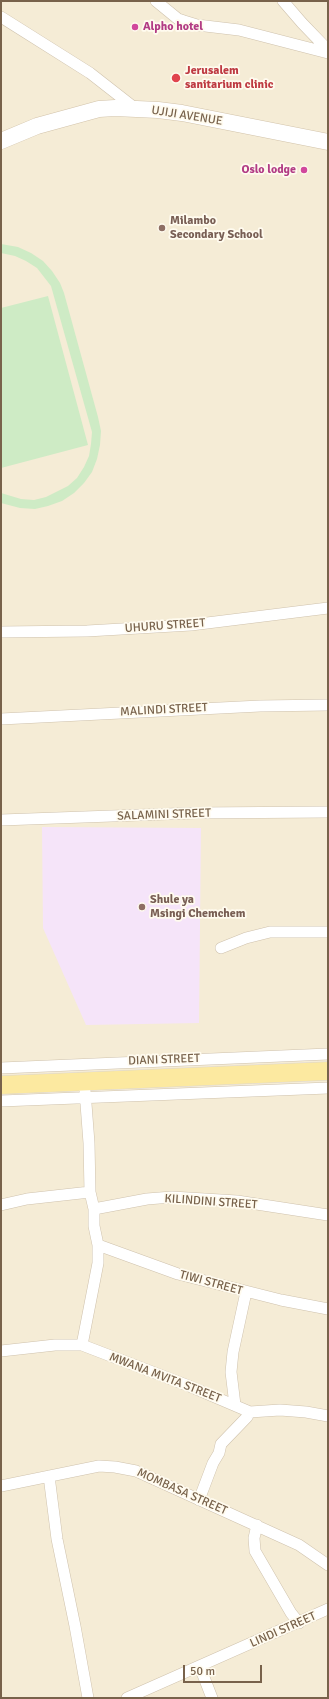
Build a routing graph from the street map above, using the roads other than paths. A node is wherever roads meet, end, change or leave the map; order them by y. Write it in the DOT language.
graph roads {
  1 [pos="156,1"];
  2 [pos="283,1"];
  3 [pos="1,17"];
  4 [pos="328,50"];
  5 [pos="328,53"];
  6 [pos="136,109"];
  7 [pos="1,141"];
  8 [pos="328,142"];
  9 [pos="328,608"];
  10 [pos="1,632"];
  11 [pos="328,705"];
  12 [pos="1,719"];
  13 [pos="328,812"];
  14 [pos="1,820"];
  15 [pos="328,932"];
  16 [pos="221,948"];
  17 [pos="328,1054"];
  18 [pos="1,1068"];
  19 [pos="328,1071"];
  20 [pos="1,1085"];
  21 [pos="328,1088"];
  22 [pos="85,1090"];
  23 [pos="1,1101"];
  24 [pos="90,1192"];
  25 [pos="1,1204"];
  26 [pos="94,1209"];
  27 [pos="328,1215"];
  28 [pos="98,1245"];
  29 [pos="246,1292"];
  30 [pos="328,1309"];
  31 [pos="82,1345"];
  32 [pos="1,1351"];
  33 [pos="234,1405"];
  34 [pos="250,1412"];
  35 [pos="328,1416"];
  36 [pos="49,1476"];
  37 [pos="1,1486"];
  38 [pos="199,1500"];
  39 [pos="257,1525"];
  40 [pos="328,1565"];
  41 [pos="328,1609"];
  42 [pos="299,1623"];
  43 [pos="200,1667"];
  44 [pos="88,1698"];
  45 [pos="127,1698"];
  46 [pos="212,1698"];
  1 -- 5 [label="street"];
  2 -- 4 [label="street"];
  3 -- 6 [label="street"];
  6 -- 7 [label="main road, UJIJI AVENUE"];
  6 -- 8 [label="main road, UJIJI AVENUE"];
  9 -- 10 [label="street, UHURU STREET"];
  11 -- 12 [label="street, MALINDI STREET"];
  13 -- 14 [label="street, SALAMINI STREET"];
  15 -- 16 [label="street"];
  17 -- 18 [label="street, DIANI STREET"];
  19 -- 22 [label="main road"];
  20 -- 22 [label="main road"];
  21 -- 22 [label="street"];
  22 -- 23 [label="street"];
  22 -- 24 [label="street"];
  24 -- 25 [label="street"];
  24 -- 26 [label="street"];
  26 -- 27 [label="street, KILINDINI STREET"];
  26 -- 28 [label="street"];
  28 -- 29 [label="street, TIWI STREET"];
  28 -- 31 [label="street"];
  29 -- 30 [label="street, TIWI STREET"];
  29 -- 33 [label="street"];
  31 -- 32 [label="street, MWANA MVITA STREET"];
  31 -- 33 [label="street, MWANA MVITA STREET"];
  33 -- 34 [label="street, MWANA MVITA STREET"];
  34 -- 35 [label="street, MWANA MVITA STREET"];
  34 -- 38 [label="street"];
  36 -- 37 [label="street, MOMBASA STREET"];
  36 -- 38 [label="street, MOMBASA STREET"];
  36 -- 44 [label="street"];
  38 -- 39 [label="street, MOMBASA STREET"];
  39 -- 40 [label="street, MOMBASA STREET"];
  39 -- 42 [label="street"];
  41 -- 42 [label="street, LINDI STREET"];
  42 -- 43 [label="street, LINDI STREET"];
  43 -- 45 [label="street, LINDI STREET"];
  43 -- 46 [label="street"];
}
